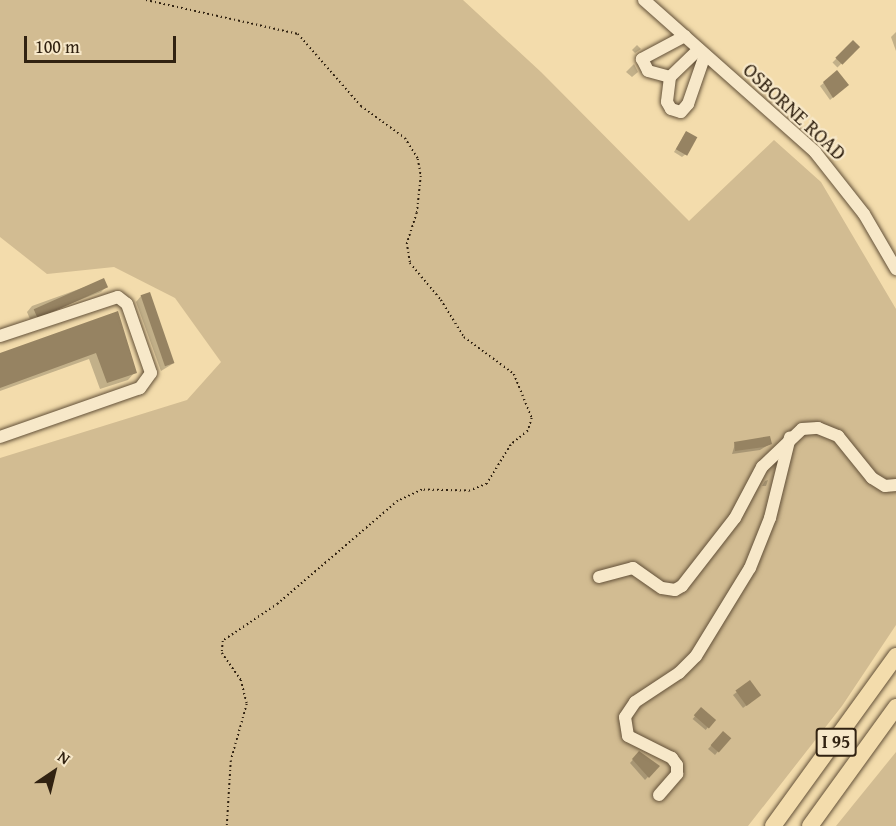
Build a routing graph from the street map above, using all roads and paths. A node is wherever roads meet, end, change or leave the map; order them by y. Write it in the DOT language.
graph roads {
  1 [pos="146,0"];
  2 [pos="644,0"];
  3 [pos="684,36"];
  4 [pos="702,52"];
  5 [pos="670,77"];
  6 [pos="896,269"];
  7 [pos="0,336"];
  8 [pos="0,437"];
  9 [pos="790,437"];
  10 [pos="896,485"];
  11 [pos="600,577"];
  12 [pos="896,656"];
  13 [pos="896,707"];
  14 [pos="659,795"];
  15 [pos="227,826"];
  16 [pos="773,826"];
  17 [pos="810,826"];
  1 -- 15 [label="path"];
  2 -- 3 [label="street, OSBORNE ROAD"];
  3 -- 4 [label="street, OSBORNE ROAD"];
  3 -- 5 [label="street"];
  4 -- 5 [label="street"];
  4 -- 5 [label="street"];
  4 -- 6 [label="street, OSBORNE ROAD"];
  7 -- 8 [label="street"];
  9 -- 10 [label="street"];
  9 -- 11 [label="street"];
  9 -- 14 [label="street"];
  12 -- 16 [label="highway, I 95"];
  13 -- 17 [label="highway, I 95"];
}
